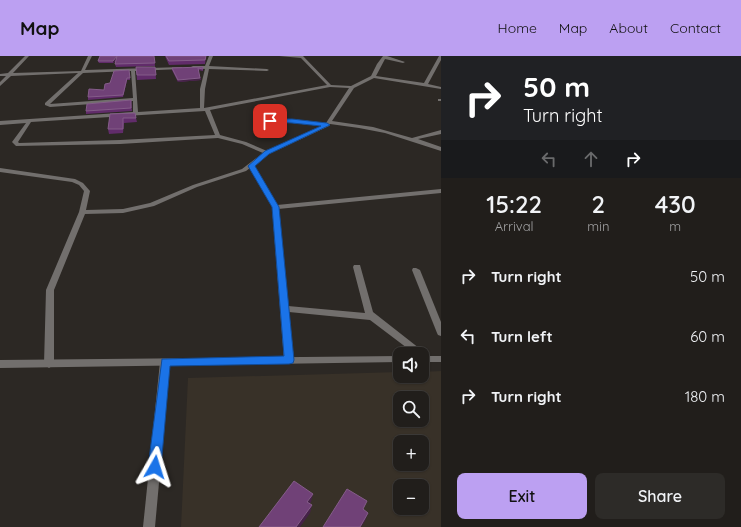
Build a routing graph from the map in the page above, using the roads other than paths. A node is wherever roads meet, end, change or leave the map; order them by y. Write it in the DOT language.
graph roads {
  1 [pos="27,56"];
  2 [pos="90,56"];
  3 [pos="211,56"];
  4 [pos="281,56"];
  5 [pos="441,56"];
  6 [pos="301,57"];
  7 [pos="384,57"];
  8 [pos="402,62"];
  9 [pos="439,64"];
  10 [pos="207,66"];
  11 [pos="133,70"];
  12 [pos="267,70"];
  13 [pos="82,72"];
  14 [pos="0,75"];
  15 [pos="11,75"];
  16 [pos="373,77"];
  17 [pos="0,85"];
  18 [pos="425,85"];
  19 [pos="330,86"];
  20 [pos="352,87"];
  21 [pos="441,88"];
  22 [pos="135,99"];
  23 [pos="205,109"];
  24 [pos="136,114"];
  25 [pos="270,121"];
  26 [pos="29,122"];
  27 [pos="0,123"];
  28 [pos="329,124"];
  29 [pos="441,132"];
  30 [pos="218,136"];
  31 [pos="412,139"];
  32 [pos="441,150"];
  33 [pos="267,153"];
  34 [pos="252,166"];
  35 [pos="0,170"];
  36 [pos="441,191"];
  37 [pos="275,207"];
  38 [pos="82,212"];
  39 [pos="358,267"];
  40 [pos="416,270"];
  41 [pos="284,309"];
  42 [pos="372,317"];
  43 [pos="441,333"];
  44 [pos="411,347"];
  45 [pos="429,358"];
  46 [pos="393,359"];
  47 [pos="441,359"];
  48 [pos="289,360"];
  49 [pos="165,362"];
  50 [pos="0,364"];
  51 [pos="49,364"];
  52 [pos="149,527"];
  1 -- 15 [label="street"];
  2 -- 13 [label="street"];
  3 -- 10 [label="street"];
  4 -- 6 [label="street"];
  5 -- 9 [label="street"];
  6 -- 19 [label="street"];
  7 -- 8 [label="street"];
  7 -- 16 [label="street"];
  9 -- 18 [label="street"];
  10 -- 11 [label="street"];
  10 -- 12 [label="street"];
  10 -- 23 [label="street"];
  11 -- 13 [label="street"];
  11 -- 22 [label="street"];
  13 -- 15 [label="street"];
  13 -- 22 [label="street"];
  14 -- 15 [label="street"];
  15 -- 17 [label="street"];
  16 -- 18 [label="street"];
  16 -- 20 [label="street"];
  18 -- 21 [label="street"];
  19 -- 20 [label="street"];
  19 -- 23 [label="street"];
  20 -- 28 [label="street"];
  22 -- 24 [label="street"];
  23 -- 24 [label="street"];
  23 -- 30 [label="street"];
  24 -- 26 [label="street"];
  25 -- 28 [label="street"];
  26 -- 27 [label="street"];
  26 -- 30 [label="street"];
  28 -- 31 [label="street"];
  28 -- 33 [label="street"];
  29 -- 31 [label="street"];
  30 -- 33 [label="street"];
  31 -- 32 [label="street"];
  33 -- 34 [label="street"];
  34 -- 37 [label="street"];
  34 -- 38 [label="street"];
  35 -- 38 [label="street"];
  36 -- 37 [label="street"];
  37 -- 41 [label="street"];
  38 -- 51 [label="street"];
  39 -- 42 [label="street"];
  40 -- 43 [label="street"];
  41 -- 42 [label="street"];
  41 -- 48 [label="street"];
  42 -- 44 [label="street"];
  45 -- 47 [label="street"];
  46 -- 48 [label="street"];
  48 -- 49 [label="street"];
  49 -- 51 [label="street"];
  49 -- 52 [label="street"];
  50 -- 51 [label="street"];
}
